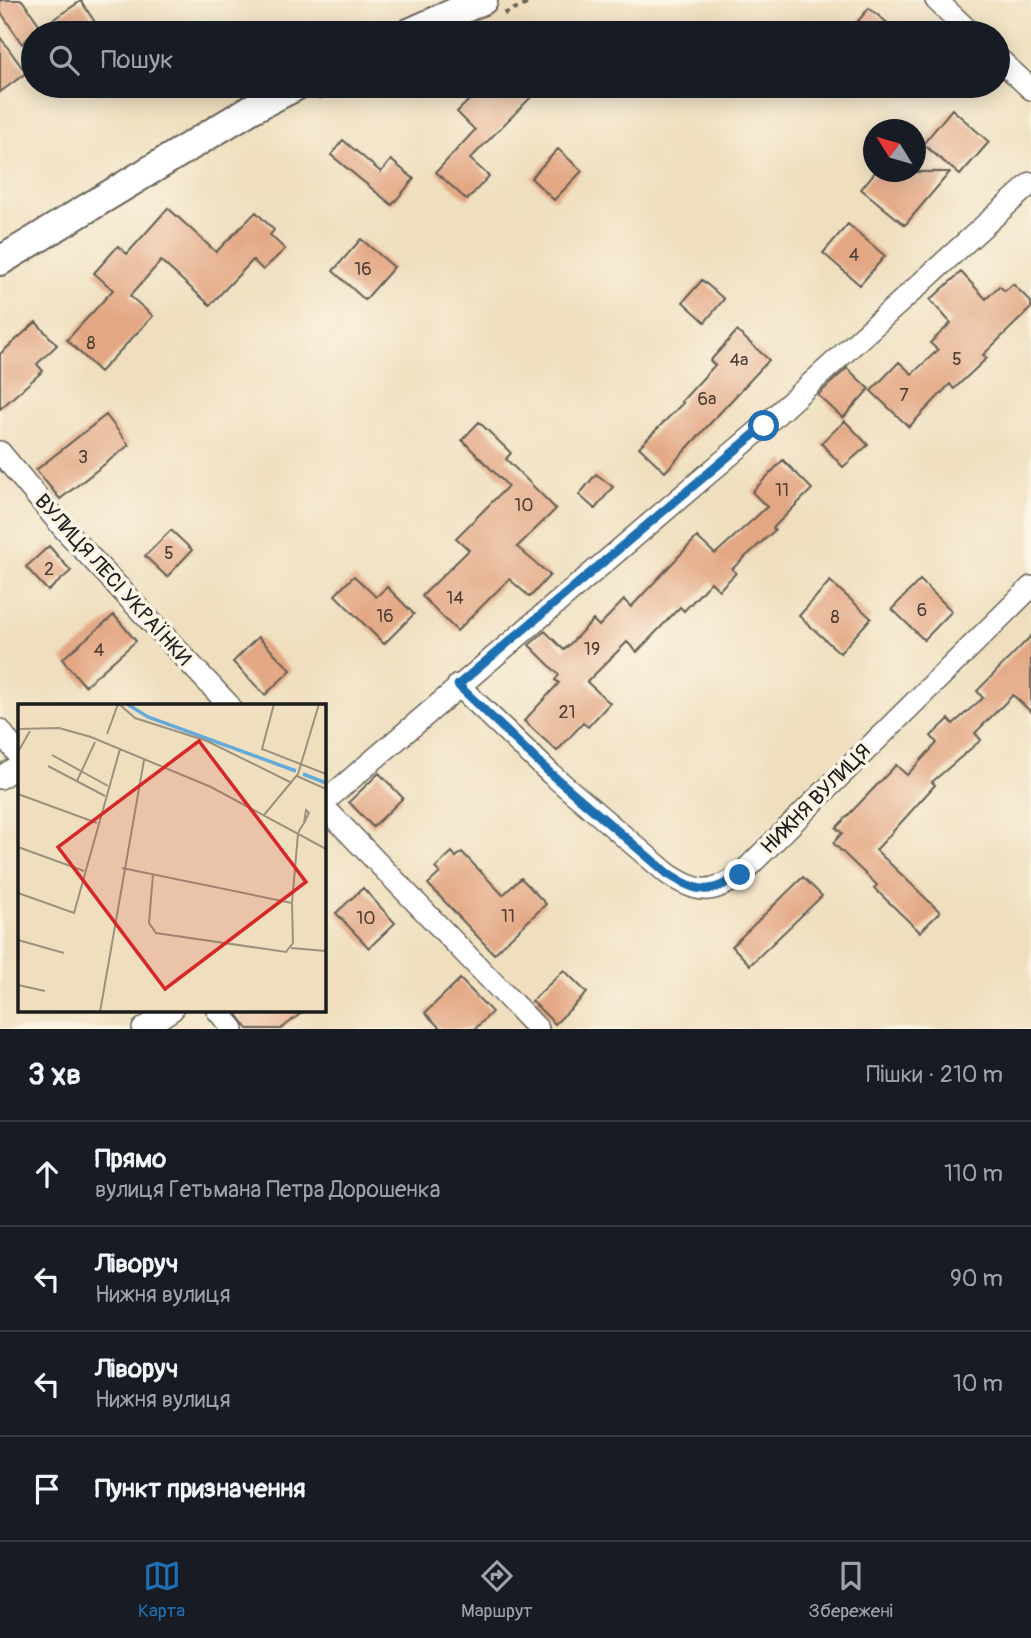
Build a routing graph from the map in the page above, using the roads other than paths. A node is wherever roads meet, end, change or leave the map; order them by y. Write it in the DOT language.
graph roads {
  1 [pos="483,0"];
  2 [pos="936,0"];
  3 [pos="436,21"];
  4 [pos="958,21"];
  5 [pos="1010,69"];
  6 [pos="1031,89"];
  7 [pos="273,98"];
  8 [pos="1031,183"];
  9 [pos="0,261"];
  10 [pos="0,452"];
  11 [pos="1031,587"];
  12 [pos="458,685"];
  13 [pos="228,704"];
  14 [pos="0,730"];
  15 [pos="18,754"];
  16 [pos="18,766"];
  17 [pos="0,778"];
  18 [pos="326,802"];
  19 [pos="326,806"];
  20 [pos="169,1012"];
  21 [pos="219,1012"];
  22 [pos="143,1029"];
  23 [pos="233,1029"];
  24 [pos="538,1029"];
  1 -- 3 [label="street"];
  2 -- 4 [label="street"];
  5 -- 6 [label="street"];
  7 -- 9 [label="street"];
  8 -- 12 [label="street"];
  10 -- 13 [label="street, ВУЛИЦЯ ЛЕСІ УКРАЇНКИ"];
  11 -- 12 [label="street, НИЖНЯ ВУЛИЦЯ"];
  12 -- 18 [label="street"];
  14 -- 15 [label="street"];
  16 -- 17 [label="street"];
  19 -- 24 [label="street"];
  20 -- 22 [label="street"];
  21 -- 23 [label="street"];
}
